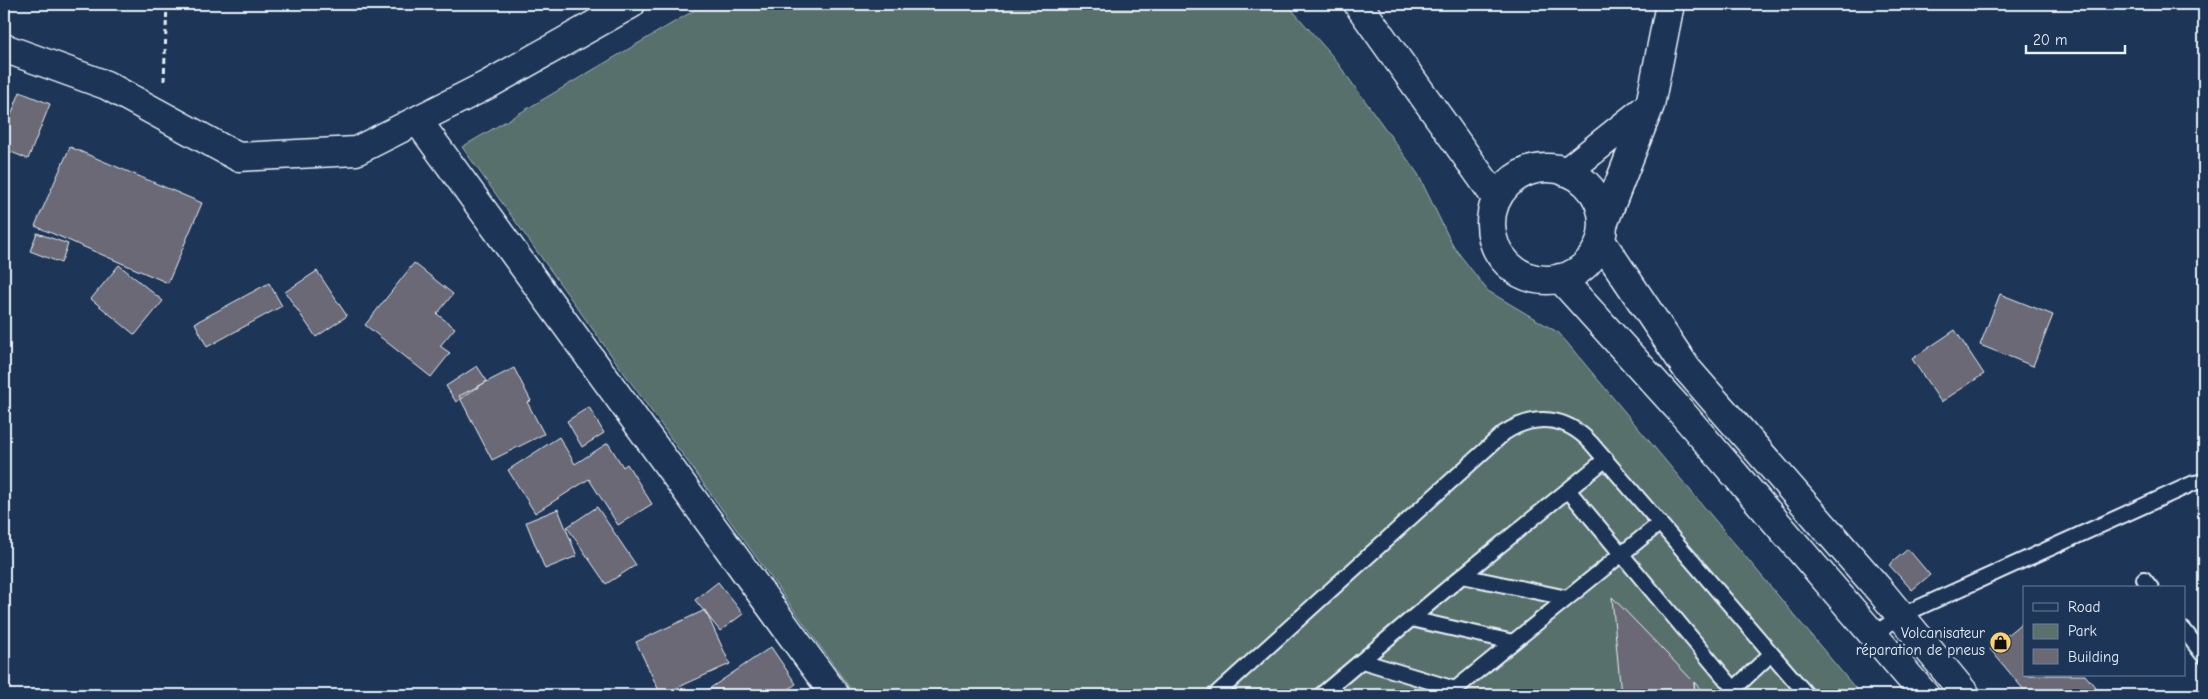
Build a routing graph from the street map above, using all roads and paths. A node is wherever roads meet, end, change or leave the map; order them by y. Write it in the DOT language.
graph roads {
  1 [pos="167,4"];
  2 [pos="631,4"];
  3 [pos="1358,4"];
  4 [pos="1670,4"];
  5 [pos="4,48"];
  6 [pos="1650,105"];
  7 [pos="162,116"];
  8 [pos="418,121"];
  9 [pos="1566,172"];
  10 [pos="1497,199"];
  11 [pos="1602,231"];
  12 [pos="1560,278"];
  13 [pos="1606,460"];
  14 [pos="2204,482"];
  15 [pos="1568,490"];
  16 [pos="1660,523"];
  17 [pos="1621,554"];
  18 [pos="1462,576"];
  19 [pos="1567,598"];
  20 [pos="1900,616"];
  21 [pos="1411,619"];
  22 [pos="2186,633"];
  23 [pos="1873,635"];
  24 [pos="1513,642"];
  25 [pos="1771,654"];
  26 [pos="2204,656"];
  27 [pos="1362,661"];
  28 [pos="1452,692"];
  29 [pos="1736,692"];
  30 [pos="835,695"];
  31 [pos="1215,695"];
  32 [pos="1321,695"];
  33 [pos="1807,695"];
  34 [pos="1925,695"];
  35 [pos="1966,695"];
  1 -- 7 [label="path"];
  2 -- 8 [label="street"];
  3 -- 10 [label="street"];
  4 -- 6 [label="street"];
  5 -- 7 [label="street"];
  6 -- 9 [label="street"];
  6 -- 11 [label="street"];
  7 -- 8 [label="street"];
  8 -- 30 [label="street"];
  9 -- 10 [label="street"];
  9 -- 11 [label="street"];
  10 -- 12 [label="street"];
  11 -- 12 [label="street"];
  11 -- 20 [label="street"];
  12 -- 23 [label="street"];
  13 -- 15 [label="lane"];
  13 -- 16 [label="lane"];
  13 -- 31 [label="lane"];
  14 -- 20 [label="lane"];
  15 -- 17 [label="lane"];
  15 -- 18 [label="lane"];
  16 -- 17 [label="lane"];
  16 -- 25 [label="lane"];
  17 -- 19 [label="lane"];
  17 -- 29 [label="lane"];
  18 -- 19 [label="lane"];
  18 -- 21 [label="lane"];
  19 -- 24 [label="lane"];
  20 -- 23 [label="lane"];
  20 -- 35 [label="street"];
  21 -- 24 [label="lane"];
  21 -- 27 [label="lane"];
  22 -- 26 [label="lane"];
  23 -- 34 [label="street"];
  24 -- 28 [label="lane"];
  25 -- 29 [label="lane"];
  25 -- 33 [label="lane"];
  27 -- 28 [label="lane"];
  27 -- 32 [label="lane"];
}
